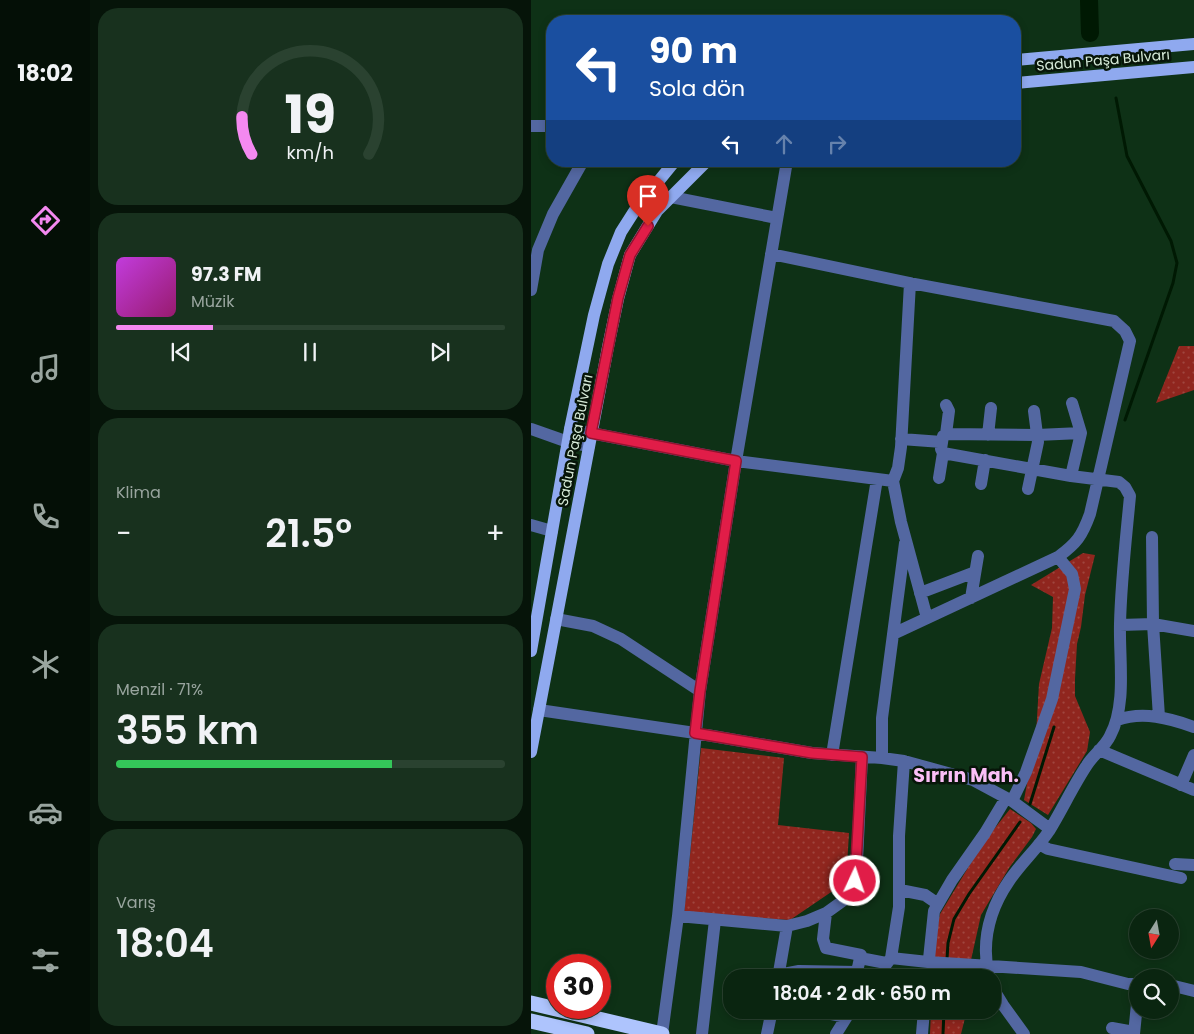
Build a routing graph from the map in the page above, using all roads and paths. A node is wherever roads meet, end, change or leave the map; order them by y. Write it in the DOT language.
graph roads {
  1 [pos="1194,44"];
  2 [pos="1021,59"];
  3 [pos="1194,67"];
  4 [pos="1021,82"];
  5 [pos="531,126"];
  6 [pos="546,126"];
  7 [pos="580,167"];
  8 [pos="670,167"];
  9 [pos="701,167"];
  10 [pos="786,167"];
  11 [pos="671,197"];
  12 [pos="777,218"];
  13 [pos="771,254"];
  14 [pos="534,259"];
  15 [pos="910,283"];
  16 [pos="531,290"];
  17 [pos="1072,403"];
  18 [pos="946,406"];
  19 [pos="991,408"];
  20 [pos="1034,410"];
  21 [pos="570,428"];
  22 [pos="531,429"];
  23 [pos="591,433"];
  24 [pos="1081,433"];
  25 [pos="988,435"];
  26 [pos="1037,435"];
  27 [pos="901,439"];
  28 [pos="568,442"];
  29 [pos="944,443"];
  30 [pos="589,446"];
  31 [pos="985,460"];
  32 [pos="736,461"];
  33 [pos="1032,468"];
  34 [pos="1071,476"];
  35 [pos="939,478"];
  36 [pos="877,479"];
  37 [pos="1098,480"];
  38 [pos="893,481"];
  39 [pos="981,484"];
  40 [pos="1028,489"];
  41 [pos="531,525"];
  42 [pos="552,531"];
  43 [pos="1152,537"];
  44 [pos="905,538"];
  45 [pos="978,556"];
  46 [pos="1058,557"];
  47 [pos="975,572"];
  48 [pos="921,593"];
  49 [pos="971,598"];
  50 [pos="534,616"];
  51 [pos="927,618"];
  52 [pos="556,619"];
  53 [pos="1153,624"];
  54 [pos="1120,625"];
  55 [pos="1194,630"];
  56 [pos="893,634"];
  57 [pos="531,651"];
  58 [pos="700,691"];
  59 [pos="539,710"];
  60 [pos="1159,717"];
  61 [pos="1117,720"];
  62 [pos="1194,727"];
  63 [pos="695,733"];
  64 [pos="1099,750"];
  65 [pos="531,752"];
  66 [pos="832,755"];
  67 [pos="1194,755"];
  68 [pos="862,757"];
  69 [pos="882,758"];
  70 [pos="904,762"];
  71 [pos="1181,785"];
  72 [pos="1194,790"];
  73 [pos="1009,799"];
  74 [pos="1050,829"];
  75 [pos="1039,844"];
  76 [pos="1175,864"];
  77 [pos="1194,865"];
  78 [pos="1181,878"];
  79 [pos="900,890"];
  80 [pos="938,904"];
  81 [pos="826,913"];
  82 [pos="678,916"];
  83 [pos="715,920"];
  84 [pos="787,926"];
  85 [pos="860,958"];
  86 [pos="889,960"];
  87 [pos="928,962"];
  88 [pos="779,969"];
  89 [pos="858,969"];
  90 [pos="882,969"];
  91 [pos="928,969"];
  92 [pos="977,969"];
  93 [pos="988,969"];
  94 [pos="1001,972"];
  95 [pos="1129,984"];
  96 [pos="1179,987"];
  97 [pos="1194,991"];
  98 [pos="1001,1000"];
  99 [pos="531,1003"];
  100 [pos="770,1019"];
  101 [pos="846,1019"];
  102 [pos="923,1019"];
  103 [pos="1135,1019"];
  104 [pos="531,1021"];
  105 [pos="1112,1028"];
  106 [pos="1134,1033"];
  107 [pos="587,1034"];
  108 [pos="662,1034"];
  109 [pos="702,1034"];
  110 [pos="767,1034"];
  111 [pos="836,1034"];
  112 [pos="922,1034"];
  113 [pos="1024,1034"];
  1 -- 2 [label="main road, Sadun Paşa Bulvarı"];
  3 -- 4 [label="main road, Sadun Paşa Bulvarı"];
  5 -- 6 [label="street"];
  7 -- 14 [label="street"];
  8 -- 21 [label="main road, Sadun Paşa Bulvarı"];
  9 -- 11 [label="main road, Sadun Paşa Bulvarı"];
  10 -- 12 [label="street"];
  11 -- 12 [label="street"];
  11 -- 23 [label="main road, Sadun Paşa Bulvarı"];
  12 -- 13 [label="street"];
  13 -- 15 [label="street"];
  13 -- 32 [label="street"];
  14 -- 16 [label="street"];
  15 -- 27 [label="street"];
  15 -- 37 [label="street"];
  17 -- 24 [label="street"];
  18 -- 29 [label="street"];
  19 -- 25 [label="street"];
  20 -- 26 [label="street"];
  21 -- 23 [label="street"];
  21 -- 28 [label="main road, Sadun Paşa Bulvarı"];
  22 -- 28 [label="street"];
  23 -- 30 [label="main road, Sadun Paşa Bulvarı"];
  23 -- 32 [label="street"];
  24 -- 26 [label="street"];
  24 -- 34 [label="street"];
  25 -- 26 [label="street"];
  25 -- 29 [label="street"];
  26 -- 33 [label="street"];
  27 -- 29 [label="street"];
  27 -- 38 [label="street"];
  28 -- 30 [label="street"];
  28 -- 42 [label="main road, Sadun Paşa Bulvarı"];
  29 -- 31 [label="street"];
  29 -- 35 [label="street"];
  30 -- 52 [label="main road, Sadun Paşa Bulvarı"];
  31 -- 33 [label="street"];
  31 -- 39 [label="street"];
  32 -- 36 [label="street"];
  32 -- 58 [label="street"];
  33 -- 34 [label="street"];
  33 -- 40 [label="street"];
  34 -- 37 [label="street"];
  36 -- 38 [label="street"];
  36 -- 66 [label="street"];
  37 -- 46 [label="street"];
  37 -- 54 [label="street"];
  38 -- 44 [label="street"];
  41 -- 42 [label="street"];
  42 -- 50 [label="main road, Sadun Paşa Bulvarı"];
  43 -- 53 [label="street"];
  44 -- 48 [label="street"];
  44 -- 56 [label="street"];
  45 -- 47 [label="street"];
  46 -- 49 [label="street"];
  46 -- 73 [label="street"];
  47 -- 48 [label="street"];
  47 -- 49 [label="street"];
  48 -- 51 [label="street"];
  49 -- 51 [label="street"];
  50 -- 57 [label="main road, Sadun Paşa Bulvarı"];
  51 -- 56 [label="street"];
  52 -- 58 [label="street"];
  52 -- 59 [label="main road, Sadun Paşa Bulvarı"];
  53 -- 54 [label="street"];
  53 -- 55 [label="street"];
  53 -- 60 [label="street"];
  54 -- 61 [label="street"];
  56 -- 69 [label="street"];
  58 -- 63 [label="street"];
  59 -- 63 [label="street"];
  59 -- 65 [label="main road, Sadun Paşa Bulvarı"];
  60 -- 61 [label="street"];
  60 -- 62 [label="street"];
  61 -- 64 [label="street"];
  63 -- 66 [label="street"];
  63 -- 82 [label="street"];
  64 -- 71 [label="street"];
  64 -- 74 [label="street"];
  66 -- 68 [label="street"];
  67 -- 71 [label="street"];
  68 -- 69 [label="street"];
  68 -- 81 [label="street"];
  69 -- 70 [label="street"];
  70 -- 73 [label="street"];
  70 -- 79 [label="street"];
  71 -- 72 [label="street"];
  73 -- 74 [label="street"];
  73 -- 80 [label="street"];
  74 -- 75 [label="street"];
  75 -- 78 [label="street"];
  75 -- 93 [label="street"];
  76 -- 77 [label="street"];
  79 -- 80 [label="street"];
  79 -- 86 [label="street"];
  80 -- 87 [label="street"];
  81 -- 84 [label="street"];
  81 -- 85 [label="street"];
  82 -- 83 [label="street"];
  82 -- 108 [label="street"];
  83 -- 84 [label="street"];
  83 -- 109 [label="street"];
  84 -- 88 [label="street"];
  85 -- 86 [label="street"];
  85 -- 89 [label="street"];
  86 -- 87 [label="street"];
  86 -- 90 [label="street"];
  87 -- 91 [label="street"];
  87 -- 92 [label="street"];
  94 -- 95 [label="street"];
  96 -- 97 [label="street"];
  98 -- 113 [label="street"];
  99 -- 108 [label="highway"];
  100 -- 110 [label="street"];
  101 -- 111 [label="street"];
  102 -- 112 [label="street"];
  103 -- 106 [label="street"];
  104 -- 107 [label="highway"];
  105 -- 106 [label="street"];
}
